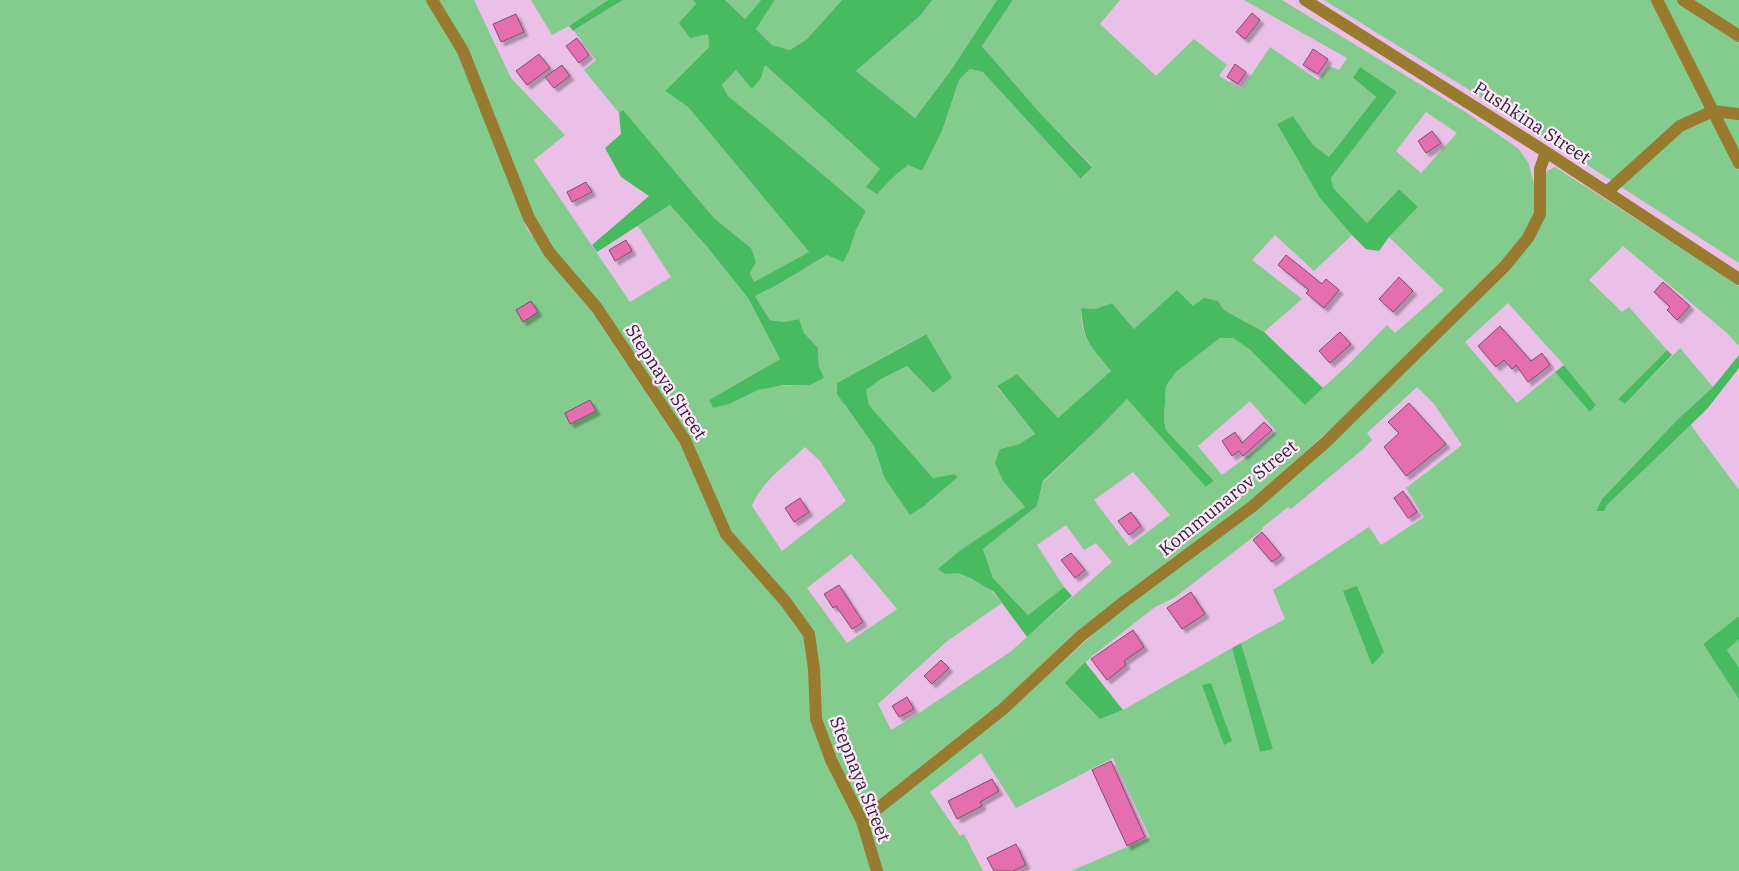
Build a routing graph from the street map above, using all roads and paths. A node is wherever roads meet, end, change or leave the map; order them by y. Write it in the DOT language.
graph roads {
  1 [pos="432,0"];
  2 [pos="1305,0"];
  3 [pos="1657,0"];
  4 [pos="1683,0"];
  5 [pos="1739,36"];
  6 [pos="1712,111"];
  7 [pos="1739,114"];
  8 [pos="1546,152"];
  9 [pos="1739,163"];
  10 [pos="1607,192"];
  11 [pos="1739,279"];
  12 [pos="862,821"];
  13 [pos="877,871"];
  1 -- 12 [label="street, Stepnaya Street"];
  2 -- 8 [label="street, Pushkina Street"];
  3 -- 6 [label="street"];
  4 -- 5 [label="street"];
  6 -- 7 [label="street"];
  6 -- 9 [label="street"];
  6 -- 10 [label="street"];
  8 -- 10 [label="street, Pushkina Street"];
  8 -- 12 [label="street, Kommunarov Street"];
  10 -- 11 [label="street, Pushkina Street"];
  12 -- 13 [label="street, Stepnaya Street"];
}
